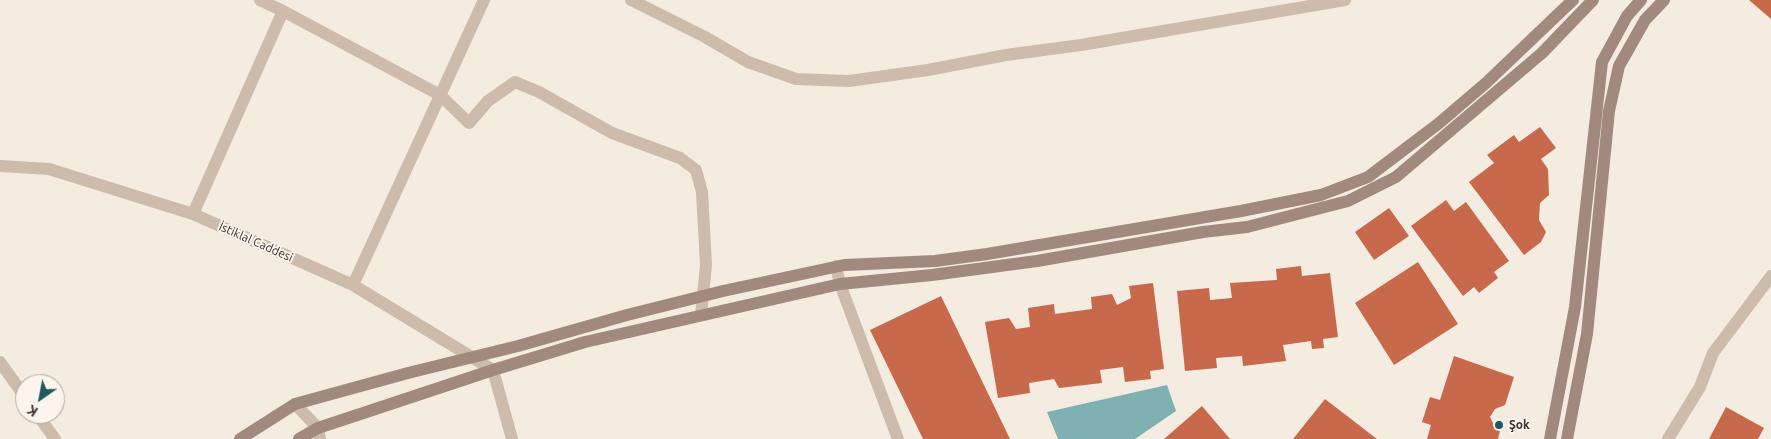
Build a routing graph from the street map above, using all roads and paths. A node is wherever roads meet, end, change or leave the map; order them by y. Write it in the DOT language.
graph roads {
  1 [pos="260,0"];
  2 [pos="484,0"];
  3 [pos="631,0"];
  4 [pos="1345,0"];
  5 [pos="1573,0"];
  6 [pos="1593,0"];
  7 [pos="1641,0"];
  8 [pos="1664,0"];
  9 [pos="283,10"];
  10 [pos="440,95"];
  11 [pos="0,166"];
  12 [pos="194,214"];
  13 [pos="836,266"];
  14 [pos="1771,276"];
  15 [pos="840,284"];
  16 [pos="353,285"];
  17 [pos="704,296"];
  18 [pos="701,315"];
  19 [pos="472,358"];
  20 [pos="0,362"];
  21 [pos="493,370"];
  22 [pos="15,383"];
  23 [pos="295,404"];
  24 [pos="44,424"];
  25 [pos="319,434"];
  26 [pos="55,439"];
  27 [pos="240,439"];
  28 [pos="300,439"];
  29 [pos="512,439"];
  30 [pos="898,439"];
  31 [pos="1550,439"];
  32 [pos="1567,439"];
  33 [pos="1668,439"];
  1 -- 9 [label="street"];
  2 -- 10 [label="street"];
  3 -- 4 [label="street"];
  5 -- 13 [label="street"];
  6 -- 15 [label="street"];
  7 -- 31 [label="street"];
  8 -- 32 [label="street"];
  9 -- 10 [label="street"];
  9 -- 12 [label="street"];
  10 -- 16 [label="street"];
  10 -- 17 [label="street"];
  11 -- 12 [label="street, İstiklal Caddesi"];
  12 -- 16 [label="street, İstiklal Caddesi"];
  13 -- 15 [label="street"];
  13 -- 17 [label="street"];
  14 -- 33 [label="street"];
  15 -- 18 [label="street"];
  15 -- 30 [label="street"];
  16 -- 19 [label="street, İstiklal Caddesi"];
  17 -- 18 [label="street"];
  17 -- 19 [label="street"];
  18 -- 21 [label="street"];
  19 -- 21 [label="street, İstiklal Caddesi"];
  19 -- 23 [label="street"];
  20 -- 22 [label="street"];
  21 -- 25 [label="street"];
  21 -- 29 [label="street"];
  23 -- 25 [label="street"];
  23 -- 27 [label="street"];
  24 -- 26 [label="street"];
  25 -- 28 [label="street"];
}
